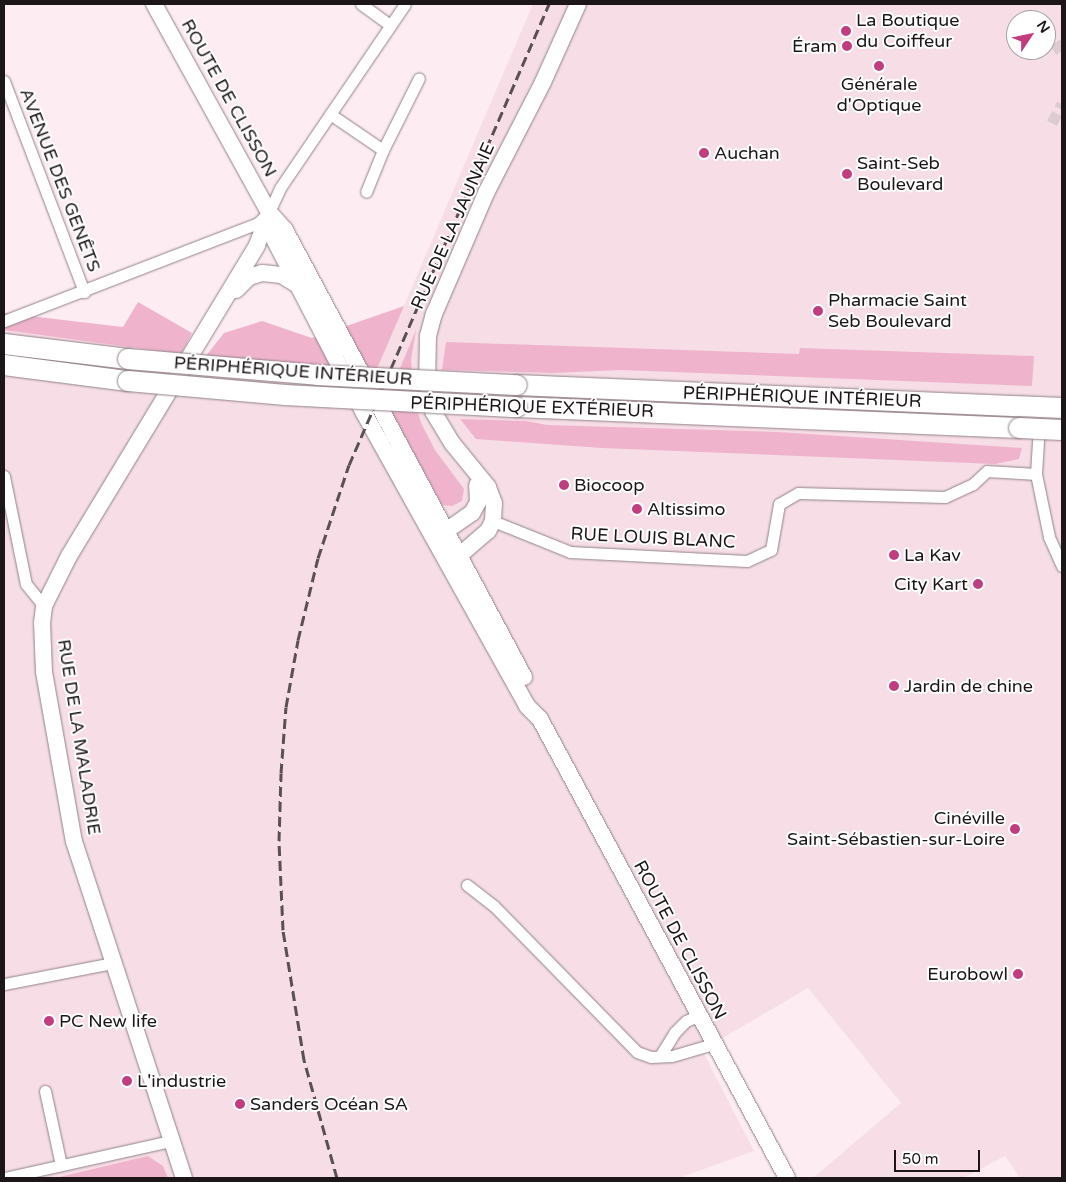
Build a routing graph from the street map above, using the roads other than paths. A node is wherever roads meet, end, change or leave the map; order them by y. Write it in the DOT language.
graph roads {
  1 [pos="154,4"];
  2 [pos="361,4"];
  3 [pos="404,4"];
  4 [pos="578,4"];
  5 [pos="390,25"];
  6 [pos="419,78"];
  7 [pos="4,81"];
  8 [pos="330,114"];
  9 [pos="383,150"];
  10 [pos="366,192"];
  11 [pos="269,212"];
  12 [pos="299,286"];
  13 [pos="84,292"];
  14 [pos="222,304"];
  15 [pos="4,320"];
  16 [pos="4,344"];
  17 [pos="4,365"];
  18 [pos="1060,402"];
  19 [pos="1039,421"];
  20 [pos="1062,430"];
  21 [pos="381,443"];
  22 [pos="471,466"];
  23 [pos="1036,474"];
  24 [pos="4,476"];
  25 [pos="477,485"];
  26 [pos="493,520"];
  27 [pos="446,537"];
  28 [pos="455,559"];
  29 [pos="1062,566"];
  30 [pos="44,606"];
  31 [pos="467,885"];
  32 [pos="112,963"];
  33 [pos="4,984"];
  34 [pos="698,1016"];
  35 [pos="713,1044"];
  36 [pos="660,1056"];
  37 [pos="44,1091"];
  38 [pos="171,1141"];
  39 [pos="61,1165"];
  40 [pos="4,1178"];
  41 [pos="184,1178"];
  42 [pos="787,1178"];
  1 -- 11 [label="main road, ROUTE DE CLISSON"];
  2 -- 5 [label="street"];
  3 -- 5 [label="street"];
  4 -- 22 [label="main road, RUE DE LA JAUNAIE"];
  5 -- 8 [label="street"];
  6 -- 9 [label="street"];
  7 -- 13 [label="street, AVENUE DES GENÊTS"];
  8 -- 9 [label="street"];
  8 -- 11 [label="street"];
  9 -- 10 [label="street"];
  11 -- 12 [label="main road, ROUTE DE CLISSON"];
  11 -- 13 [label="street"];
  11 -- 14 [label="main road, RUE DE LA MALADRIE"];
  11 -- 27 [label="main road, ROUTE DE CLISSON"];
  12 -- 14 [label="main road, RUE DE LA MALADRIE"];
  12 -- 21 [label="main road, ROUTE DE CLISSON"];
  13 -- 15 [label="street"];
  14 -- 30 [label="main road, RUE DE LA MALADRIE"];
  16 -- 18 [label="highway, PÉRIPHÉRIQUE INTÉRIEUR, bridge"];
  17 -- 20 [label="highway, PÉRIPHÉRIQUE EXTÉRIEUR, bridge"];
  19 -- 23 [label="street"];
  21 -- 27 [label="main road, ROUTE DE CLISSON"];
  21 -- 28 [label="main road, ROUTE DE CLISSON"];
  22 -- 25 [label="main road, RUE DE LA JAUNAIE"];
  22 -- 26 [label="main road, RUE DE LA JAUNAIE"];
  23 -- 26 [label="street, RUE LOUIS BLANC"];
  23 -- 29 [label="street"];
  24 -- 30 [label="street"];
  25 -- 26 [label="main road, RUE DE LA JAUNAIE"];
  25 -- 27 [label="main road, RUE DE LA JAUNAIE"];
  26 -- 28 [label="main road"];
  27 -- 28 [label="main road, ROUTE DE CLISSON"];
  28 -- 34 [label="main road, ROUTE DE CLISSON"];
  30 -- 32 [label="main road, RUE DE LA MALADRIE"];
  31 -- 36 [label="street"];
  32 -- 33 [label="street"];
  32 -- 38 [label="main road, RUE DE LA MALADRIE"];
  34 -- 35 [label="main road, ROUTE DE CLISSON"];
  34 -- 36 [label="street"];
  35 -- 36 [label="street"];
  35 -- 42 [label="main road, ROUTE DE CLISSON"];
  37 -- 39 [label="street"];
  38 -- 39 [label="street"];
  38 -- 41 [label="main road, RUE DE LA MALADRIE"];
  39 -- 40 [label="street"];
}
